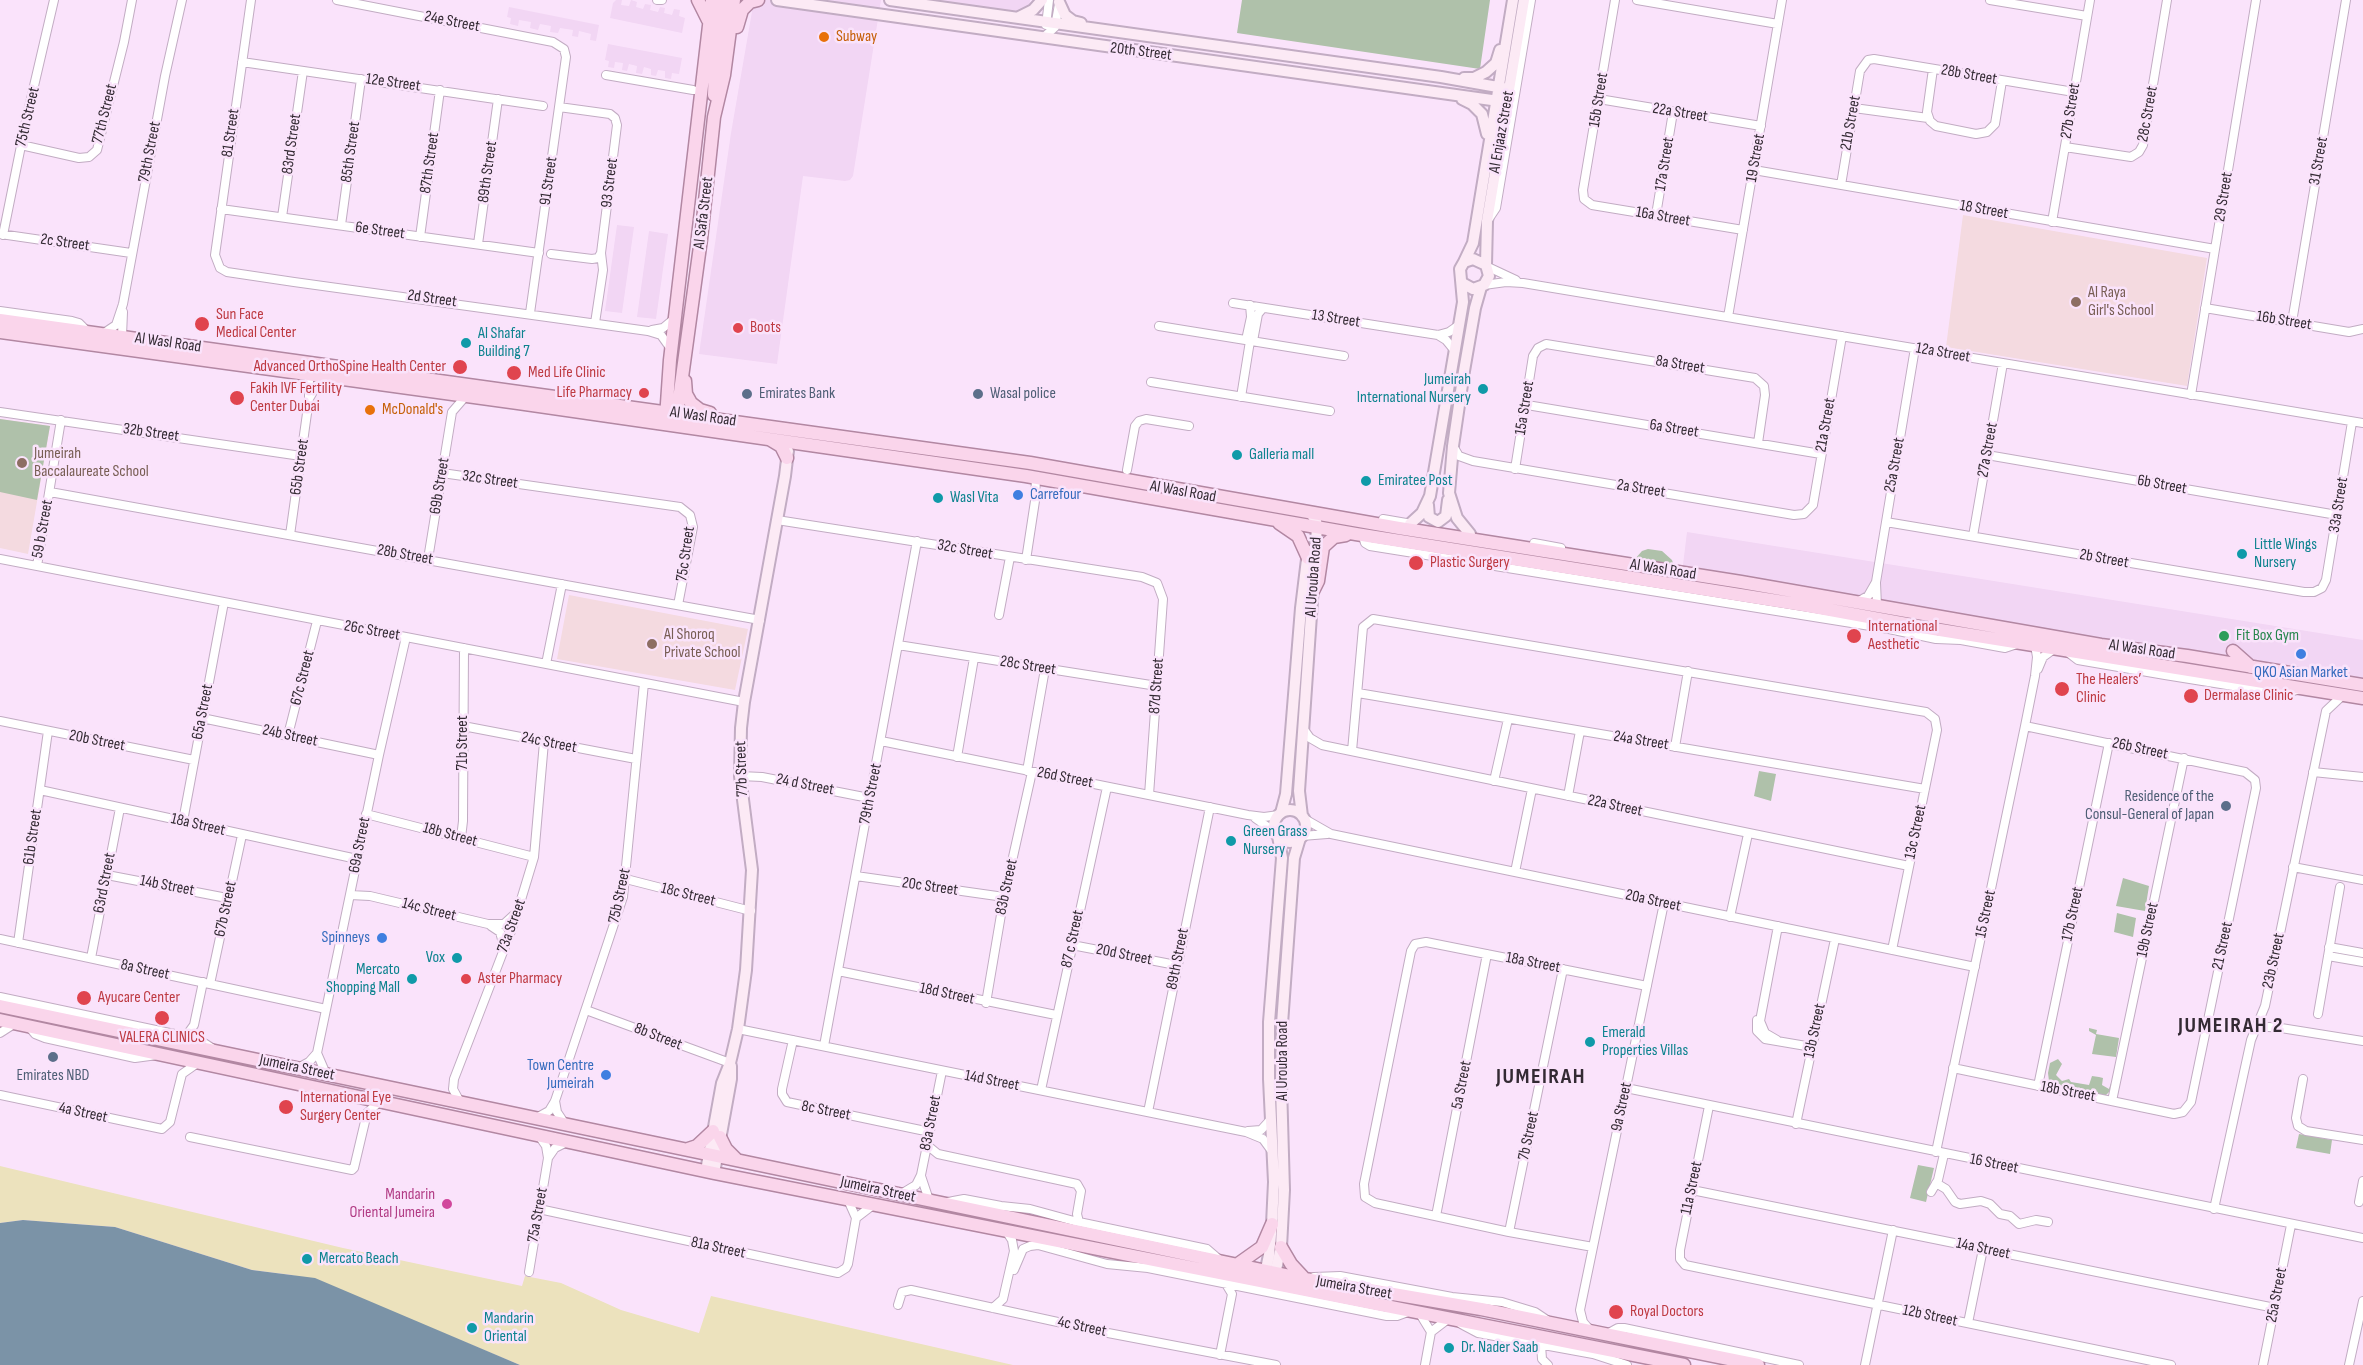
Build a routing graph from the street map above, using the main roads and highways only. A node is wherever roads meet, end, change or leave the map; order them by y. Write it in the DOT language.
graph roads {
  1 [pos="698,0"];
  2 [pos="758,0"];
  3 [pos="720,1"];
  4 [pos="709,24"];
  5 [pos="724,75"];
  6 [pos="714,117"];
  7 [pos="0,320"];
  8 [pos="0,332"];
  9 [pos="122,336"];
  10 [pos="87,337"];
  11 [pos="670,355"];
  12 [pos="683,357"];
  13 [pos="309,375"];
  14 [pos="424,379"];
  15 [pos="634,408"];
  16 [pos="670,419"];
  17 [pos="737,422"];
  18 [pos="770,440"];
  19 [pos="884,457"];
  20 [pos="787,458"];
  21 [pos="1016,462"];
  22 [pos="1036,478"];
  23 [pos="1169,489"];
  24 [pos="1273,519"];
  25 [pos="1315,520"];
  26 [pos="1359,534"];
  27 [pos="1308,558"];
  28 [pos="1711,566"];
  29 [pos="1693,575"];
  30 [pos="1313,591"];
  31 [pos="1803,605"];
  32 [pos="1877,606"];
  33 [pos="2035,645"];
  34 [pos="2101,645"];
  35 [pos="2233,651"];
  36 [pos="2252,668"];
  37 [pos="2359,683"];
  38 [pos="2363,698"];
  39 [pos="0,1006"];
  40 [pos="0,1012"];
  41 [pos="51,1017"];
  42 [pos="0,1020"];
  43 [pos="688,1149"];
  44 [pos="736,1160"];
  45 [pos="1272,1224"];
  46 [pos="1281,1247"];
  47 [pos="1238,1264"];
  48 [pos="1269,1277"];
  49 [pos="1305,1279"];
  50 [pos="1697,1353"];
  51 [pos="1630,1360"];
  52 [pos="1684,1365"];
  53 [pos="1758,1365"];
  1 -- 4 [label="main road"];
  2 -- 5 [label="main road"];
  3 -- 4 [label="main road, Al Safa Street"];
  3 -- 5 [label="main road, Al Safa Street"];
  3 -- 6 [label="main road"];
  4 -- 11 [label="main road, Al Safa Street"];
  5 -- 6 [label="main road, Al Safa Street"];
  6 -- 12 [label="main road, Al Safa Street"];
  7 -- 10 [label="main road, Al Wasl Road"];
  8 -- 10 [label="main road, Al Wasl Road"];
  9 -- 10 [label="main road, Al Wasl Road"];
  9 -- 10 [label="main road"];
  9 -- 14 [label="main road, Al Wasl Road"];
  10 -- 13 [label="main road, Al Wasl Road"];
  11 -- 15 [label="main road"];
  11 -- 16 [label="main road, Al Safa Street"];
  12 -- 16 [label="main road, Al Safa Street"];
  12 -- 17 [label="main road"];
  13 -- 14 [label="main road"];
  13 -- 16 [label="main road, Al Wasl Road"];
  14 -- 15 [label="main road, Al Wasl Road"];
  15 -- 16 [label="main road, Al Wasl Road"];
  16 -- 17 [label="main road, Al Wasl Road"];
  16 -- 18 [label="main road, Al Wasl Road"];
  17 -- 21 [label="main road, Al Wasl Road"];
  18 -- 19 [label="main road, Al Wasl Road"];
  18 -- 20 [label="main road"];
  19 -- 21 [label="main road"];
  19 -- 22 [label="main road, Al Wasl Road"];
  21 -- 23 [label="main road, Al Wasl Road"];
  22 -- 23 [label="main road"];
  22 -- 24 [label="main road, Al Wasl Road"];
  23 -- 25 [label="main road, Al Wasl Road"];
  24 -- 25 [label="main road, Al Wasl Road"];
  24 -- 27 [label="main road"];
  25 -- 26 [label="main road, Al Wasl Road"];
  25 -- 29 [label="main road, Al Wasl Road"];
  26 -- 30 [label="main road"];
  26 -- 31 [label="main road, Al Wasl Road"];
  28 -- 29 [label="main road"];
  29 -- 32 [label="main road, Al Wasl Road"];
  31 -- 32 [label="main road"];
  31 -- 33 [label="main road, Al Wasl Road"];
  32 -- 34 [label="main road, Al Wasl Road"];
  33 -- 34 [label="main road"];
  33 -- 38 [label="main road, Al Wasl Road"];
  34 -- 36 [label="main road, Al Wasl Road"];
  35 -- 36 [label="main road"];
  36 -- 37 [label="main road, Al Wasl Road"];
  39 -- 41 [label="main road, Jumeira Street"];
  40 -- 41 [label="main road"];
  41 -- 43 [label="main road, Jumeira Street"];
  42 -- 48 [label="main road, Jumeira Street"];
  43 -- 44 [label="main road, Jumeira Street"];
  43 -- 44 [label="main road"];
  44 -- 47 [label="main road, Jumeira Street"];
  45 -- 47 [label="main road"];
  46 -- 49 [label="main road"];
  47 -- 48 [label="main road, Jumeira Street"];
  48 -- 49 [label="main road, Jumeira Street"];
  48 -- 51 [label="main road, Jumeira Street"];
  49 -- 50 [label="main road, Jumeira Street"];
  50 -- 51 [label="main road"];
  50 -- 53 [label="main road, Jumeira Street"];
  51 -- 52 [label="main road, Jumeira Street"];
}
